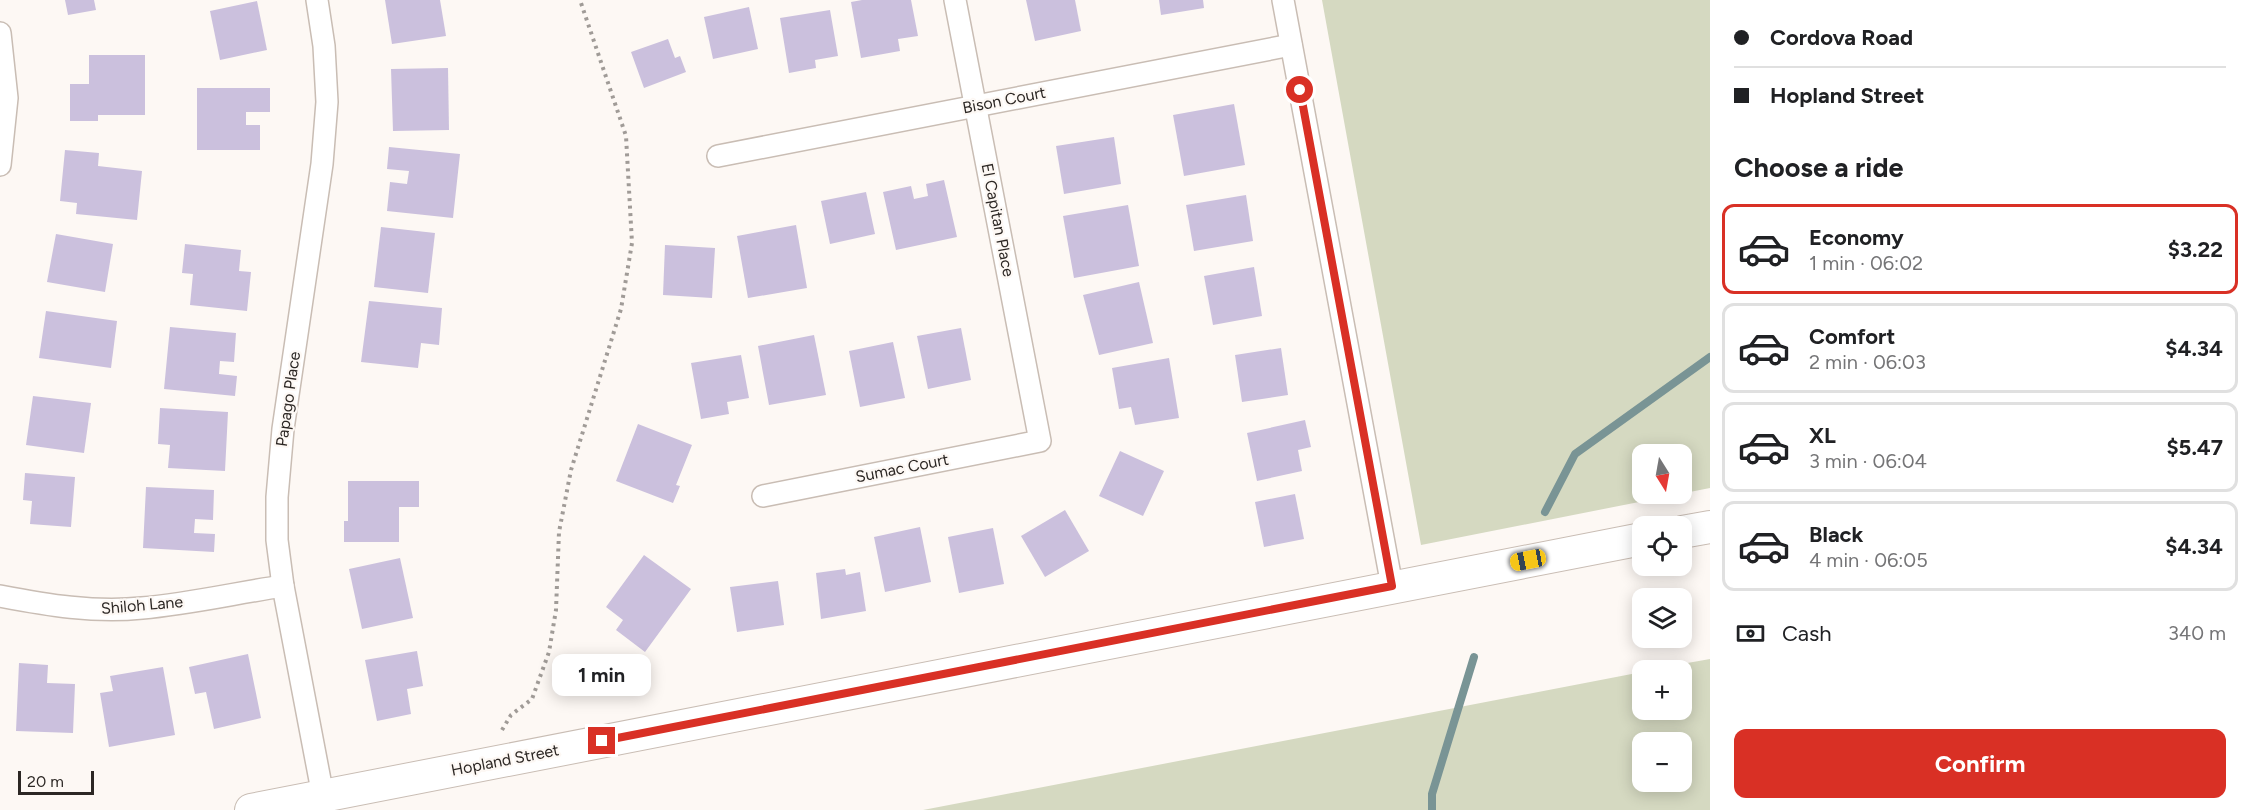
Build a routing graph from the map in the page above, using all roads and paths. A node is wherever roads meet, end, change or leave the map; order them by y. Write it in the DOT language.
graph roads {
  1 [pos="316,0"];
  2 [pos="580,0"];
  3 [pos="955,0"];
  4 [pos="1283,0"];
  5 [pos="0,33"];
  6 [pos="1291,45"];
  7 [pos="976,106"];
  8 [pos="718,156"];
  9 [pos="0,165"];
  10 [pos="1040,441"];
  11 [pos="763,496"];
  12 [pos="1710,526"];
  13 [pos="1692,530"];
  14 [pos="1632,541"];
  15 [pos="283,586"];
  16 [pos="1392,586"];
  17 [pos="0,596"];
  18 [pos="502,730"];
  19 [pos="323,796"];
  20 [pos="251,810"];
  1 -- 15 [label="street, Papago Place"];
  2 -- 18 [label="path"];
  3 -- 7 [label="street, El Capitan Place"];
  4 -- 6 [label="street"];
  5 -- 9 [label="street"];
  6 -- 7 [label="street, Bison Court"];
  6 -- 16 [label="street"];
  7 -- 8 [label="street, Bison Court"];
  7 -- 10 [label="street, El Capitan Place"];
  10 -- 11 [label="street, Sumac Court"];
  12 -- 13 [label="street"];
  14 -- 16 [label="street, Hopland Street"];
  15 -- 17 [label="street, Shiloh Lane"];
  15 -- 19 [label="street, Papago Place"];
  16 -- 19 [label="street, Hopland Street"];
  19 -- 20 [label="street, Hopland Street"];
}
